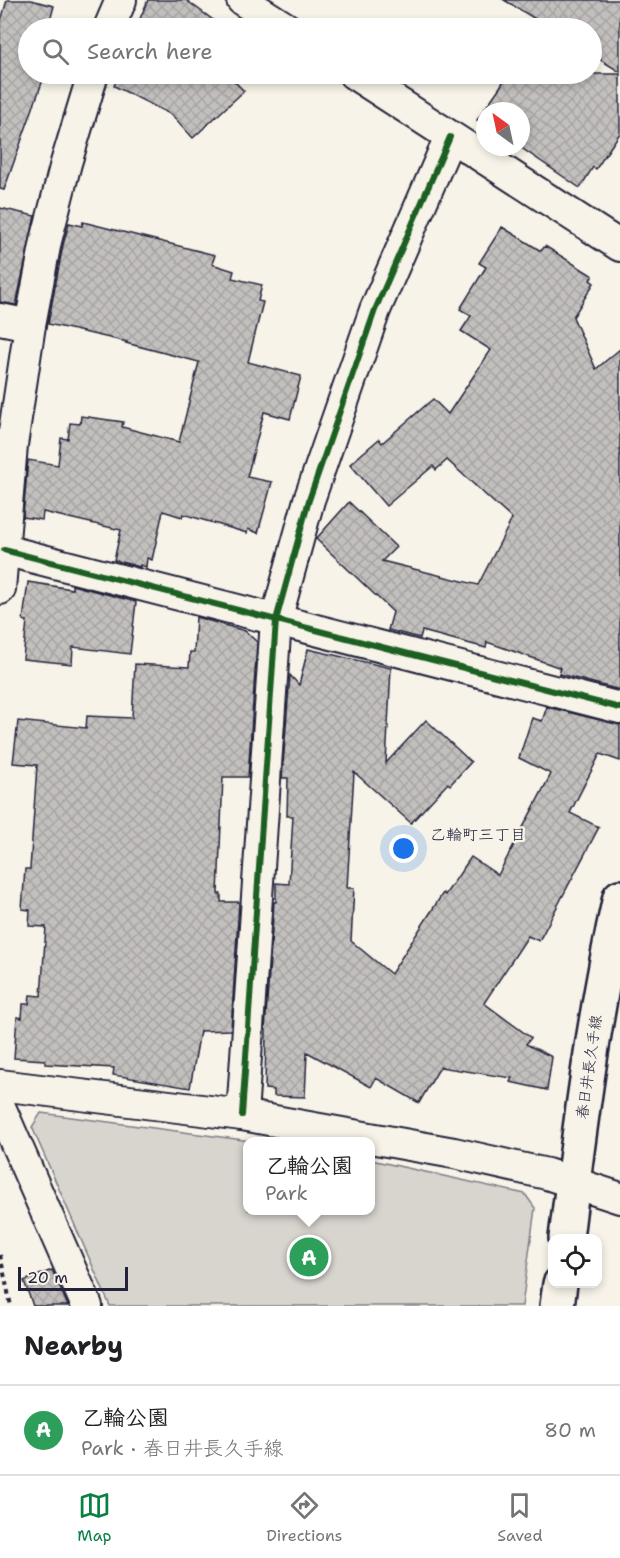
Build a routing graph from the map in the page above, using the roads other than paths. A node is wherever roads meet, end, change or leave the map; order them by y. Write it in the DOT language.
graph roads {
  1 [pos="121,0"];
  2 [pos="242,0"];
  3 [pos="113,18"];
  4 [pos="270,18"];
  5 [pos="90,84"];
  6 [pos="369,84"];
  7 [pos="450,137"];
  8 [pos="620,246"];
  9 [pos="0,319"];
  10 [pos="30,325"];
  11 [pos="4,550"];
  12 [pos="0,589"];
  13 [pos="276,620"];
  14 [pos="620,708"];
  15 [pos="620,897"];
  16 [pos="0,1085"];
  17 [pos="0,1107"];
  18 [pos="242,1115"];
  19 [pos="364,1137"];
  20 [pos="375,1139"];
  21 [pos="573,1183"];
  22 [pos="620,1198"];
  23 [pos="567,1234"];
  24 [pos="559,1288"];
  25 [pos="87,1306"];
  26 [pos="557,1306"];
  1 -- 3 [label="street"];
  2 -- 4 [label="street"];
  5 -- 10 [label="street"];
  6 -- 7 [label="street"];
  7 -- 8 [label="street"];
  7 -- 13 [label="street"];
  9 -- 10 [label="street"];
  10 -- 11 [label="street"];
  11 -- 12 [label="street"];
  11 -- 13 [label="street"];
  13 -- 14 [label="street"];
  13 -- 18 [label="street"];
  15 -- 21 [label="main road, 春日井長久手線"];
  16 -- 18 [label="street"];
  17 -- 25 [label="street"];
  18 -- 19 [label="street"];
  20 -- 21 [label="street"];
  21 -- 22 [label="street"];
  21 -- 23 [label="main road, 春日井長久手線"];
  24 -- 26 [label="main road"];
}
